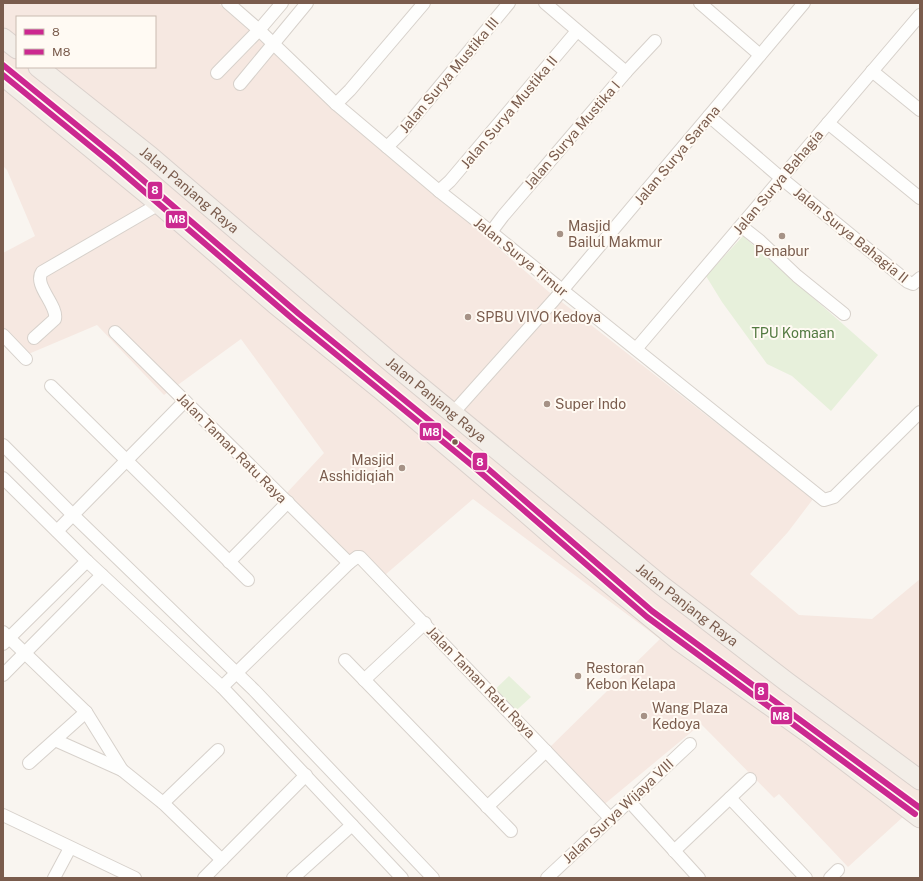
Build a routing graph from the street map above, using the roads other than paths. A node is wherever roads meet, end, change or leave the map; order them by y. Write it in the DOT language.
graph roads {
  1 [pos="228,3"];
  2 [pos="282,3"];
  3 [pos="307,3"];
  4 [pos="424,3"];
  5 [pos="510,3"];
  6 [pos="545,3"];
  7 [pos="700,3"];
  8 [pos="804,3"];
  9 [pos="919,17"];
  10 [pos="259,30"];
  11 [pos="577,31"];
  12 [pos="3,38"];
  13 [pos="655,42"];
  14 [pos="273,44"];
  15 [pos="16,48"];
  16 [pos="760,55"];
  17 [pos="39,68"];
  18 [pos="872,71"];
  19 [pos="626,72"];
  20 [pos="217,73"];
  21 [pos="3,76"];
  22 [pos="240,84"];
  23 [pos="336,104"];
  24 [pos="920,110"];
  25 [pos="709,116"];
  26 [pos="828,123"];
  27 [pos="387,147"];
  28 [pos="781,178"];
  29 [pos="439,191"];
  30 [pos="920,198"];
  31 [pos="159,204"];
  32 [pos="741,226"];
  33 [pos="491,232"];
  34 [pos="920,278"];
  35 [pos="562,290"];
  36 [pos="844,314"];
  37 [pos="115,332"];
  38 [pos="3,334"];
  39 [pos="34,338"];
  40 [pos="636,349"];
  41 [pos="26,359"];
  42 [pos="51,386"];
  43 [pos="185,401"];
  44 [pos="920,412"];
  45 [pos="453,413"];
  46 [pos="3,445"];
  47 [pos="127,460"];
  48 [pos="3,478"];
  49 [pos="288,502"];
  50 [pos="72,516"];
  51 [pos="58,530"];
  52 [pos="87,561"];
  53 [pos="229,562"];
  54 [pos="349,563"];
  55 [pos="102,575"];
  56 [pos="248,580"];
  57 [pos="425,623"];
  58 [pos="5,638"];
  59 [pos="24,653"];
  60 [pos="345,660"];
  61 [pos="3,675"];
  62 [pos="364,680"];
  63 [pos="229,681"];
  64 [pos="787,682"];
  65 [pos="818,704"];
  66 [pos="769,706"];
  67 [pos="86,712"];
  68 [pos="798,726"];
  69 [pos="55,740"];
  70 [pos="690,744"];
  71 [pos="218,750"];
  72 [pos="546,751"];
  73 [pos="29,763"];
  74 [pos="122,770"];
  75 [pos="306,775"];
  76 [pos="750,779"];
  77 [pos="920,780"];
  78 [pos="730,798"];
  79 [pos="628,801"];
  80 [pos="163,803"];
  81 [pos="487,807"];
  82 [pos="3,815"];
  83 [pos="610,818"];
  84 [pos="920,818"];
  85 [pos="352,825"];
  86 [pos="511,831"];
  87 [pos="70,848"];
  88 [pos="674,851"];
  89 [pos="222,860"];
  90 [pos="692,875"];
  91 [pos="54,878"];
  92 [pos="135,878"];
  93 [pos="204,878"];
  94 [pos="293,878"];
  95 [pos="402,878"];
  96 [pos="433,878"];
  97 [pos="547,878"];
  98 [pos="806,878"];
  1 -- 10 [label="street, Jalan Surya Timur"];
  2 -- 10 [label="street"];
  3 -- 14 [label="street"];
  4 -- 23 [label="street"];
  5 -- 27 [label="street, Jalan Surya Mustika III"];
  6 -- 11 [label="street"];
  7 -- 16 [label="street"];
  8 -- 16 [label="street, Jalan Surya Sarana"];
  9 -- 18 [label="street, Jalan Surya Bahagia"];
  10 -- 14 [label="street, Jalan Surya Timur"];
  10 -- 20 [label="street"];
  11 -- 19 [label="street"];
  11 -- 29 [label="street, Jalan Surya Mustika II"];
  12 -- 15 [label="main road"];
  13 -- 19 [label="street, Jalan Surya Mustika I"];
  14 -- 22 [label="street"];
  14 -- 23 [label="street, Jalan Surya Timur"];
  16 -- 25 [label="street, Jalan Surya Sarana"];
  17 -- 45 [label="main road, Jalan Panjang Raya"];
  18 -- 24 [label="street"];
  18 -- 26 [label="street, Jalan Surya Bahagia"];
  19 -- 33 [label="street, Jalan Surya Mustika I"];
  21 -- 31 [label="main road, Jalan Panjang Raya"];
  23 -- 27 [label="street, Jalan Surya Timur"];
  25 -- 28 [label="street"];
  25 -- 35 [label="street, Jalan Surya Sarana"];
  26 -- 28 [label="street, Jalan Surya Bahagia"];
  26 -- 30 [label="street"];
  27 -- 29 [label="street, Jalan Surya Timur"];
  28 -- 32 [label="street, Jalan Surya Bahagia"];
  28 -- 34 [label="street, Jalan Surya Bahagia II"];
  29 -- 33 [label="street, Jalan Surya Timur"];
  31 -- 39 [label="street"];
  31 -- 66 [label="main road, Jalan Panjang Raya"];
  32 -- 36 [label="street"];
  32 -- 40 [label="street, Jalan Surya Bahagia"];
  33 -- 35 [label="street, Jalan Surya Timur"];
  35 -- 40 [label="street, Jalan Surya Timur"];
  35 -- 45 [label="street, Jalan Surya Sarana"];
  37 -- 43 [label="street, Jalan Taman Ratu Raya"];
  38 -- 41 [label="street"];
  40 -- 44 [label="street, Jalan Surya Timur"];
  42 -- 47 [label="street"];
  43 -- 47 [label="street"];
  43 -- 49 [label="street, Jalan Taman Ratu Raya"];
  45 -- 64 [label="main road, Jalan Panjang Raya"];
  46 -- 50 [label="street"];
  47 -- 50 [label="street"];
  47 -- 53 [label="street"];
  48 -- 51 [label="street"];
  49 -- 53 [label="street"];
  49 -- 54 [label="street, Jalan Taman Ratu Raya"];
  50 -- 51 [label="street"];
  50 -- 63 [label="street"];
  51 -- 52 [label="street"];
  52 -- 55 [label="street"];
  52 -- 58 [label="street"];
  53 -- 56 [label="street"];
  54 -- 57 [label="street, Jalan Taman Ratu Raya"];
  54 -- 63 [label="street"];
  55 -- 59 [label="street"];
  55 -- 63 [label="street"];
  57 -- 62 [label="street"];
  57 -- 72 [label="street, Jalan Taman Ratu Raya"];
  58 -- 59 [label="street"];
  59 -- 61 [label="street"];
  59 -- 67 [label="street"];
  60 -- 62 [label="street"];
  62 -- 81 [label="street"];
  63 -- 75 [label="street"];
  63 -- 96 [label="street"];
  64 -- 65 [label="main road, Jalan Panjang Raya"];
  64 -- 66 [label="main road"];
  65 -- 68 [label="main road"];
  65 -- 77 [label="main road, Jalan Panjang Raya"];
  66 -- 68 [label="main road, Jalan Panjang Raya"];
  67 -- 69 [label="street"];
  67 -- 74 [label="street"];
  68 -- 84 [label="main road, Jalan Panjang Raya"];
  69 -- 73 [label="street"];
  69 -- 74 [label="street"];
  70 -- 79 [label="street, Jalan Surya Wijaya VIII"];
  71 -- 80 [label="street"];
  72 -- 81 [label="street"];
  72 -- 83 [label="street, Jalan Taman Ratu Raya"];
  74 -- 80 [label="street"];
  75 -- 85 [label="street"];
  75 -- 89 [label="street"];
  76 -- 78 [label="street"];
  78 -- 88 [label="street"];
  78 -- 98 [label="street"];
  79 -- 83 [label="street, Jalan Surya Wijaya VIII"];
  79 -- 88 [label="street"];
  80 -- 89 [label="street"];
  81 -- 86 [label="street"];
  82 -- 87 [label="street"];
  83 -- 97 [label="street, Jalan Surya Wijaya VIII"];
  85 -- 94 [label="street"];
  85 -- 95 [label="street"];
  87 -- 91 [label="street"];
  87 -- 92 [label="street"];
  88 -- 90 [label="street"];
  89 -- 93 [label="street"];
}
